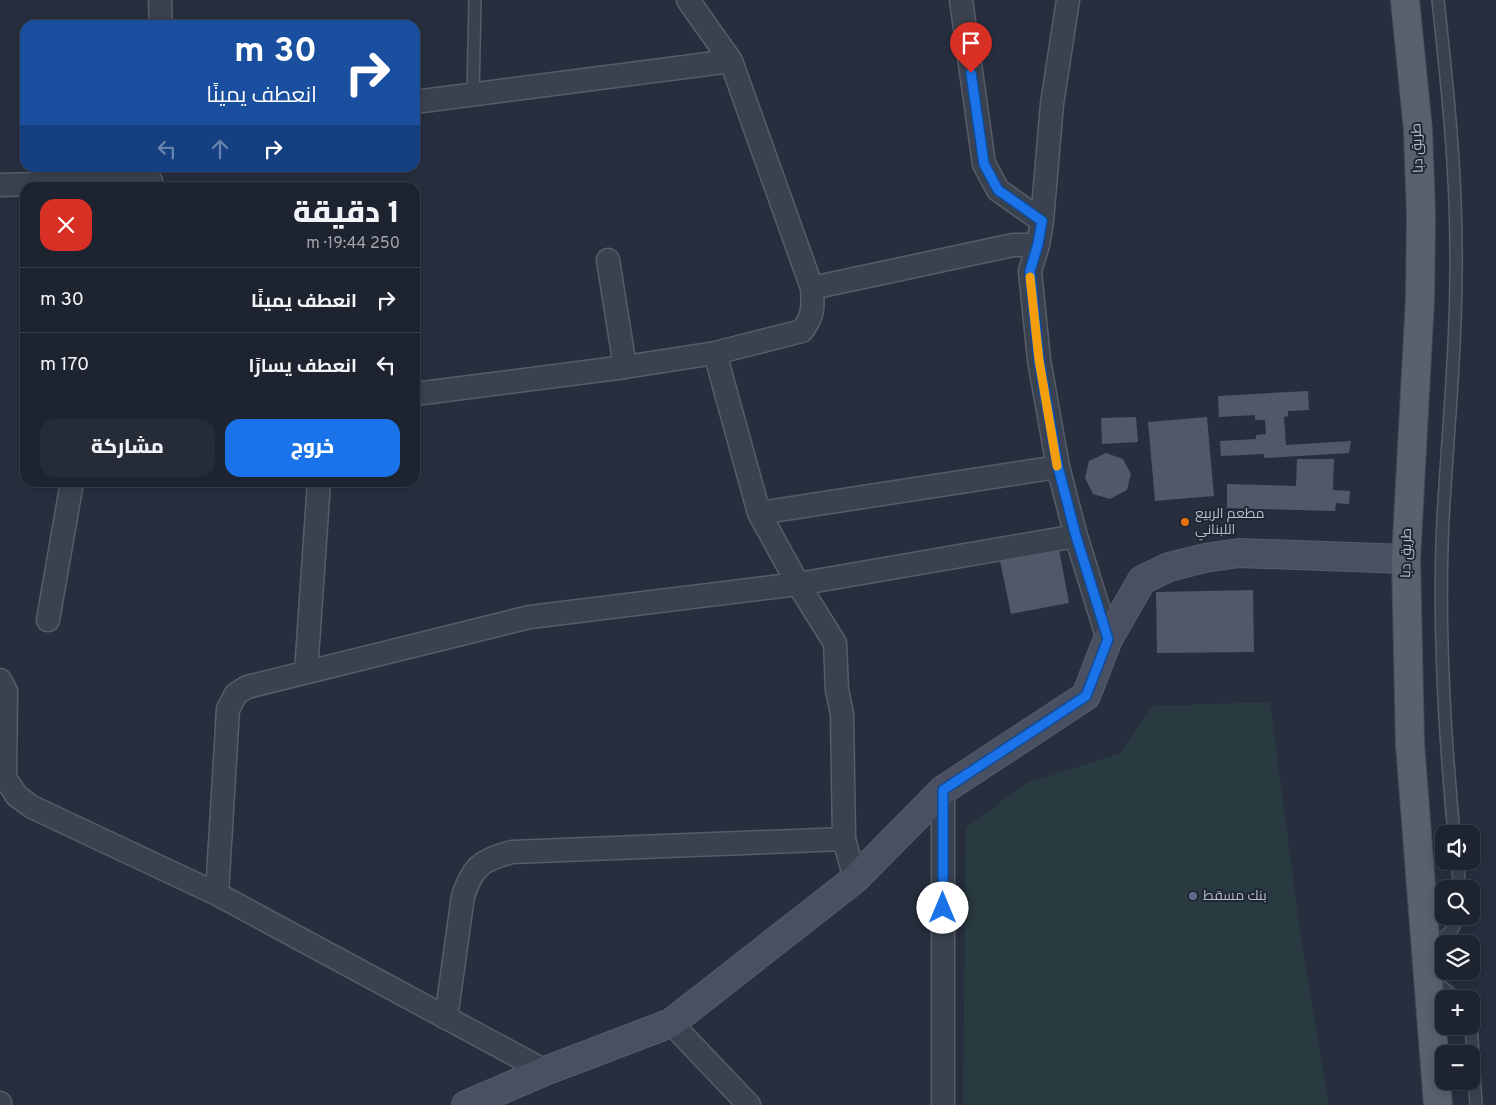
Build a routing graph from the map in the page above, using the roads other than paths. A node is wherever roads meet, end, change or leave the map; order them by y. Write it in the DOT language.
graph roads {
  1 [pos="160,0"];
  2 [pos="476,0"];
  3 [pos="688,0"];
  4 [pos="961,0"];
  5 [pos="1068,0"];
  6 [pos="1405,0"];
  7 [pos="1438,0"];
  8 [pos="161,20"];
  9 [pos="731,61"];
  10 [pos="474,95"];
  11 [pos="420,101"];
  12 [pos="151,179"];
  13 [pos="76,182"];
  14 [pos="20,184"];
  15 [pos="0,185"];
  16 [pos="1042,221"];
  17 [pos="1038,244"];
  18 [pos="608,260"];
  19 [pos="812,288"];
  20 [pos="715,353"];
  21 [pos="625,367"];
  22 [pos="420,393"];
  23 [pos="1058,467"];
  24 [pos="71,487"];
  25 [pos="319,487"];
  26 [pos="759,513"];
  27 [pos="1076,536"];
  28 [pos="1406,559"];
  29 [pos="798,584"];
  30 [pos="48,620"];
  31 [pos="1108,639"];
  32 [pos="306,672"];
  33 [pos="0,680"];
  34 [pos="943,790"];
  35 [pos="1453,825"];
  36 [pos="844,839"];
  37 [pos="855,879"];
  38 [pos="217,894"];
  39 [pos="1454,925"];
  40 [pos="1426,965"];
  41 [pos="1448,990"];
  42 [pos="446,1018"];
  43 [pos="671,1023"];
  44 [pos="1472,1035"];
  45 [pos="545,1071"];
  46 [pos="466,1105"];
  47 [pos="749,1105"];
  48 [pos="943,1105"];
  49 [pos="1438,1105"];
  50 [pos="1476,1105"];
  1 -- 8 [label="street"];
  2 -- 10 [label="lane"];
  3 -- 9 [label="street"];
  4 -- 16 [label="street"];
  5 -- 16 [label="street"];
  6 -- 28 [label="main road, طريق دبا"];
  7 -- 35 [label="lane"];
  9 -- 10 [label="street"];
  9 -- 19 [label="street"];
  10 -- 11 [label="street"];
  12 -- 13 [label="street"];
  14 -- 15 [label="street"];
  16 -- 17 [label="street"];
  17 -- 19 [label="street"];
  17 -- 23 [label="street"];
  18 -- 21 [label="street"];
  19 -- 20 [label="street"];
  20 -- 21 [label="street"];
  20 -- 26 [label="street"];
  21 -- 22 [label="street"];
  23 -- 26 [label="street"];
  23 -- 27 [label="street"];
  24 -- 30 [label="street"];
  25 -- 32 [label="street"];
  26 -- 29 [label="street"];
  27 -- 29 [label="street"];
  27 -- 31 [label="street"];
  28 -- 31 [label="street"];
  28 -- 40 [label="main road, طريق دبا"];
  29 -- 32 [label="street"];
  29 -- 36 [label="street"];
  31 -- 34 [label="street"];
  32 -- 38 [label="street"];
  33 -- 38 [label="street"];
  34 -- 37 [label="street"];
  34 -- 48 [label="street"];
  36 -- 37 [label="street"];
  36 -- 42 [label="street"];
  37 -- 43 [label="street"];
  38 -- 42 [label="street"];
  39 -- 40 [label="lane"];
  40 -- 41 [label="lane"];
  40 -- 49 [label="main road, طريق دبا"];
  42 -- 45 [label="street"];
  43 -- 45 [label="street"];
  43 -- 47 [label="street"];
  44 -- 50 [label="lane"];
  45 -- 46 [label="street"];
}
